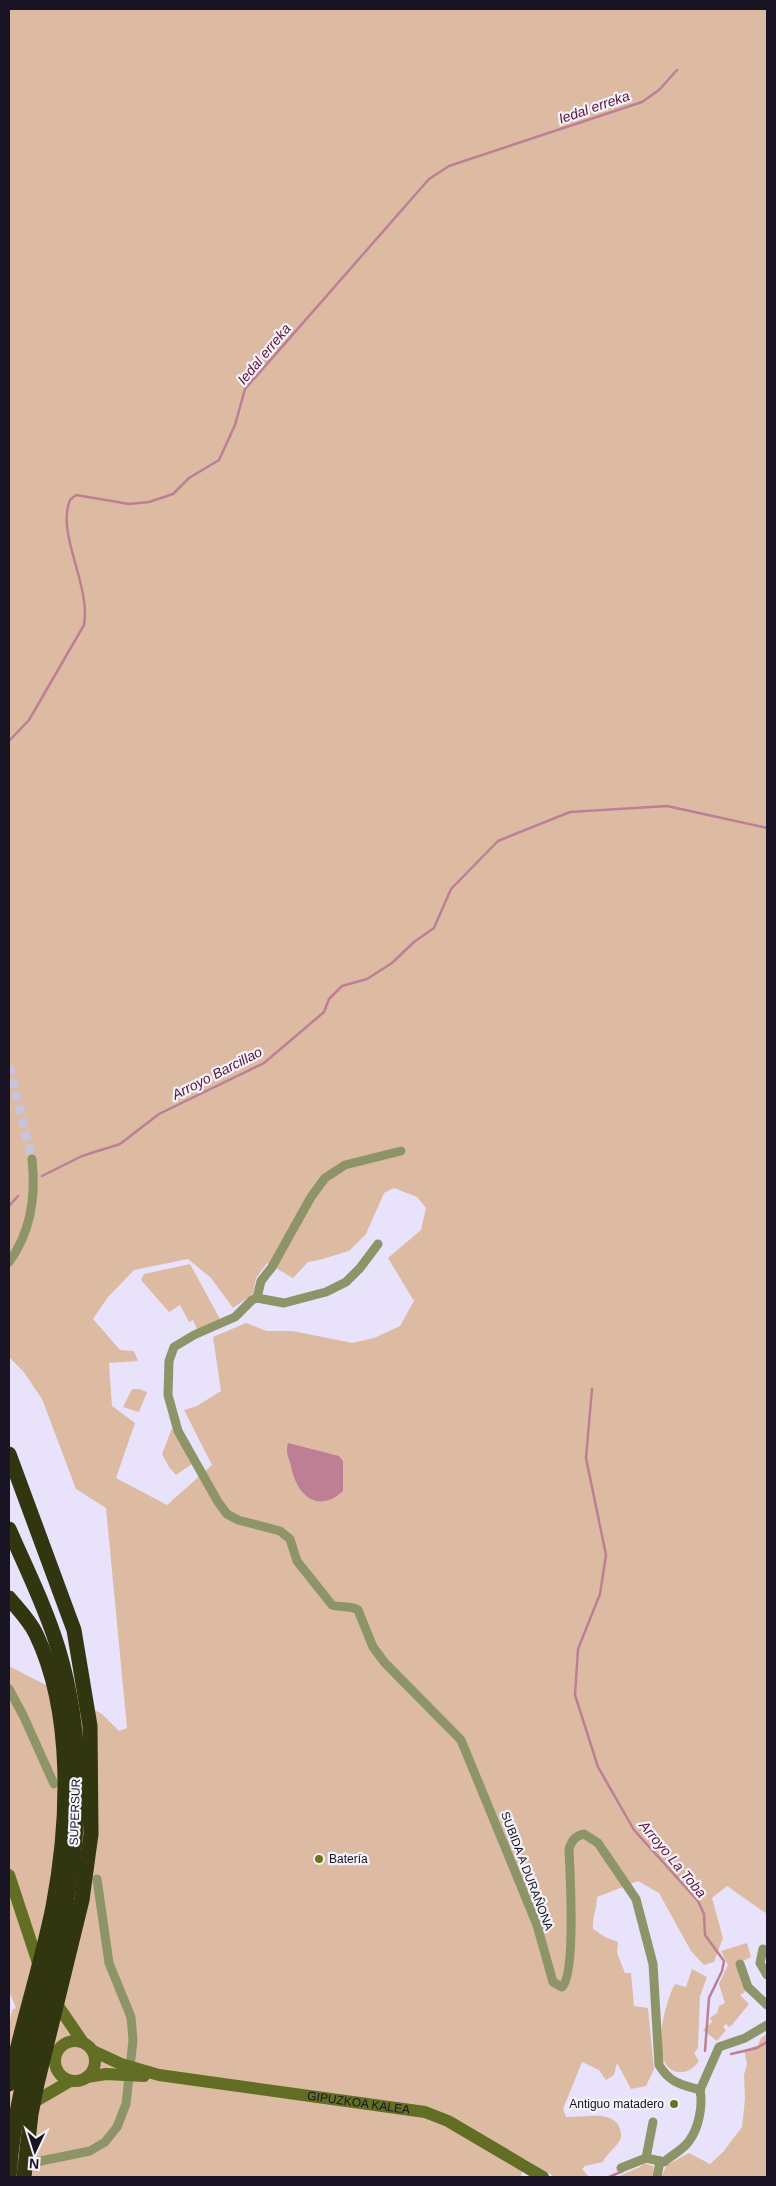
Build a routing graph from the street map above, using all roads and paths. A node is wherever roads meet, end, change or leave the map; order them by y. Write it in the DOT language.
graph roads {
  1 [pos="401,1151"];
  2 [pos="32,1159"];
  3 [pos="378,1244"];
  4 [pos="9,1262"];
  5 [pos="258,1298"];
  6 [pos="9,1454"];
  7 [pos="9,1529"];
  8 [pos="9,1598"];
  9 [pos="57,1670"];
  10 [pos="407,1683"];
  11 [pos="9,1689"];
  12 [pos="401,1691"];
  13 [pos="54,1784"];
  14 [pos="9,1875"];
  15 [pos="97,1879"];
  16 [pos="767,1952"];
  17 [pos="740,1964"];
  18 [pos="767,1975"];
  19 [pos="52,1996"];
  20 [pos="767,2005"];
  21 [pos="767,2025"];
  22 [pos="82,2041"];
  23 [pos="93,2051"];
  24 [pos="55,2056"];
  25 [pos="159,2075"];
  26 [pos="87,2077"];
  27 [pos="70,2081"];
  28 [pos="9,2084"];
  29 [pos="700,2090"];
  30 [pos="34,2102"];
  31 [pos="653,2122"];
  32 [pos="9,2136"];
  33 [pos="646,2158"];
  34 [pos="660,2161"];
  35 [pos="9,2168"];
  36 [pos="621,2168"];
  37 [pos="9,2177"];
  38 [pos="24,2177"];
  39 [pos="543,2177"];
  40 [pos="657,2177"];
  1 -- 5 [label="street"];
  2 -- 4 [label="street"];
  3 -- 5 [label="street"];
  5 -- 10 [label="street, SUBIDA A DURAÑONA"];
  6 -- 38 [label="highway, SUPERSUR"];
  7 -- 9 [label="highway, SUPERSUR"];
  8 -- 9 [label="highway"];
  9 -- 28 [label="highway"];
  9 -- 37 [label="highway, SUPERSUR"];
  10 -- 12 [label="street"];
  10 -- 29 [label="street, SUBIDA A DURAÑONA"];
  11 -- 13 [label="street"];
  14 -- 19 [label="street"];
  15 -- 35 [label="street"];
  16 -- 18 [label="street"];
  17 -- 20 [label="street"];
  19 -- 22 [label="street"];
  19 -- 24 [label="street"];
  21 -- 29 [label="street"];
  22 -- 23 [label="street"];
  22 -- 24 [label="street"];
  23 -- 25 [label="street"];
  23 -- 26 [label="street"];
  24 -- 27 [label="street"];
  24 -- 30 [label="street"];
  25 -- 26 [label="street"];
  25 -- 39 [label="street, GIPUZKOA KALEA"];
  26 -- 27 [label="street"];
  27 -- 30 [label="street"];
  29 -- 34 [label="street"];
  30 -- 32 [label="street"];
  31 -- 33 [label="street"];
  33 -- 34 [label="street"];
  33 -- 36 [label="street"];
  34 -- 40 [label="street"];
}
